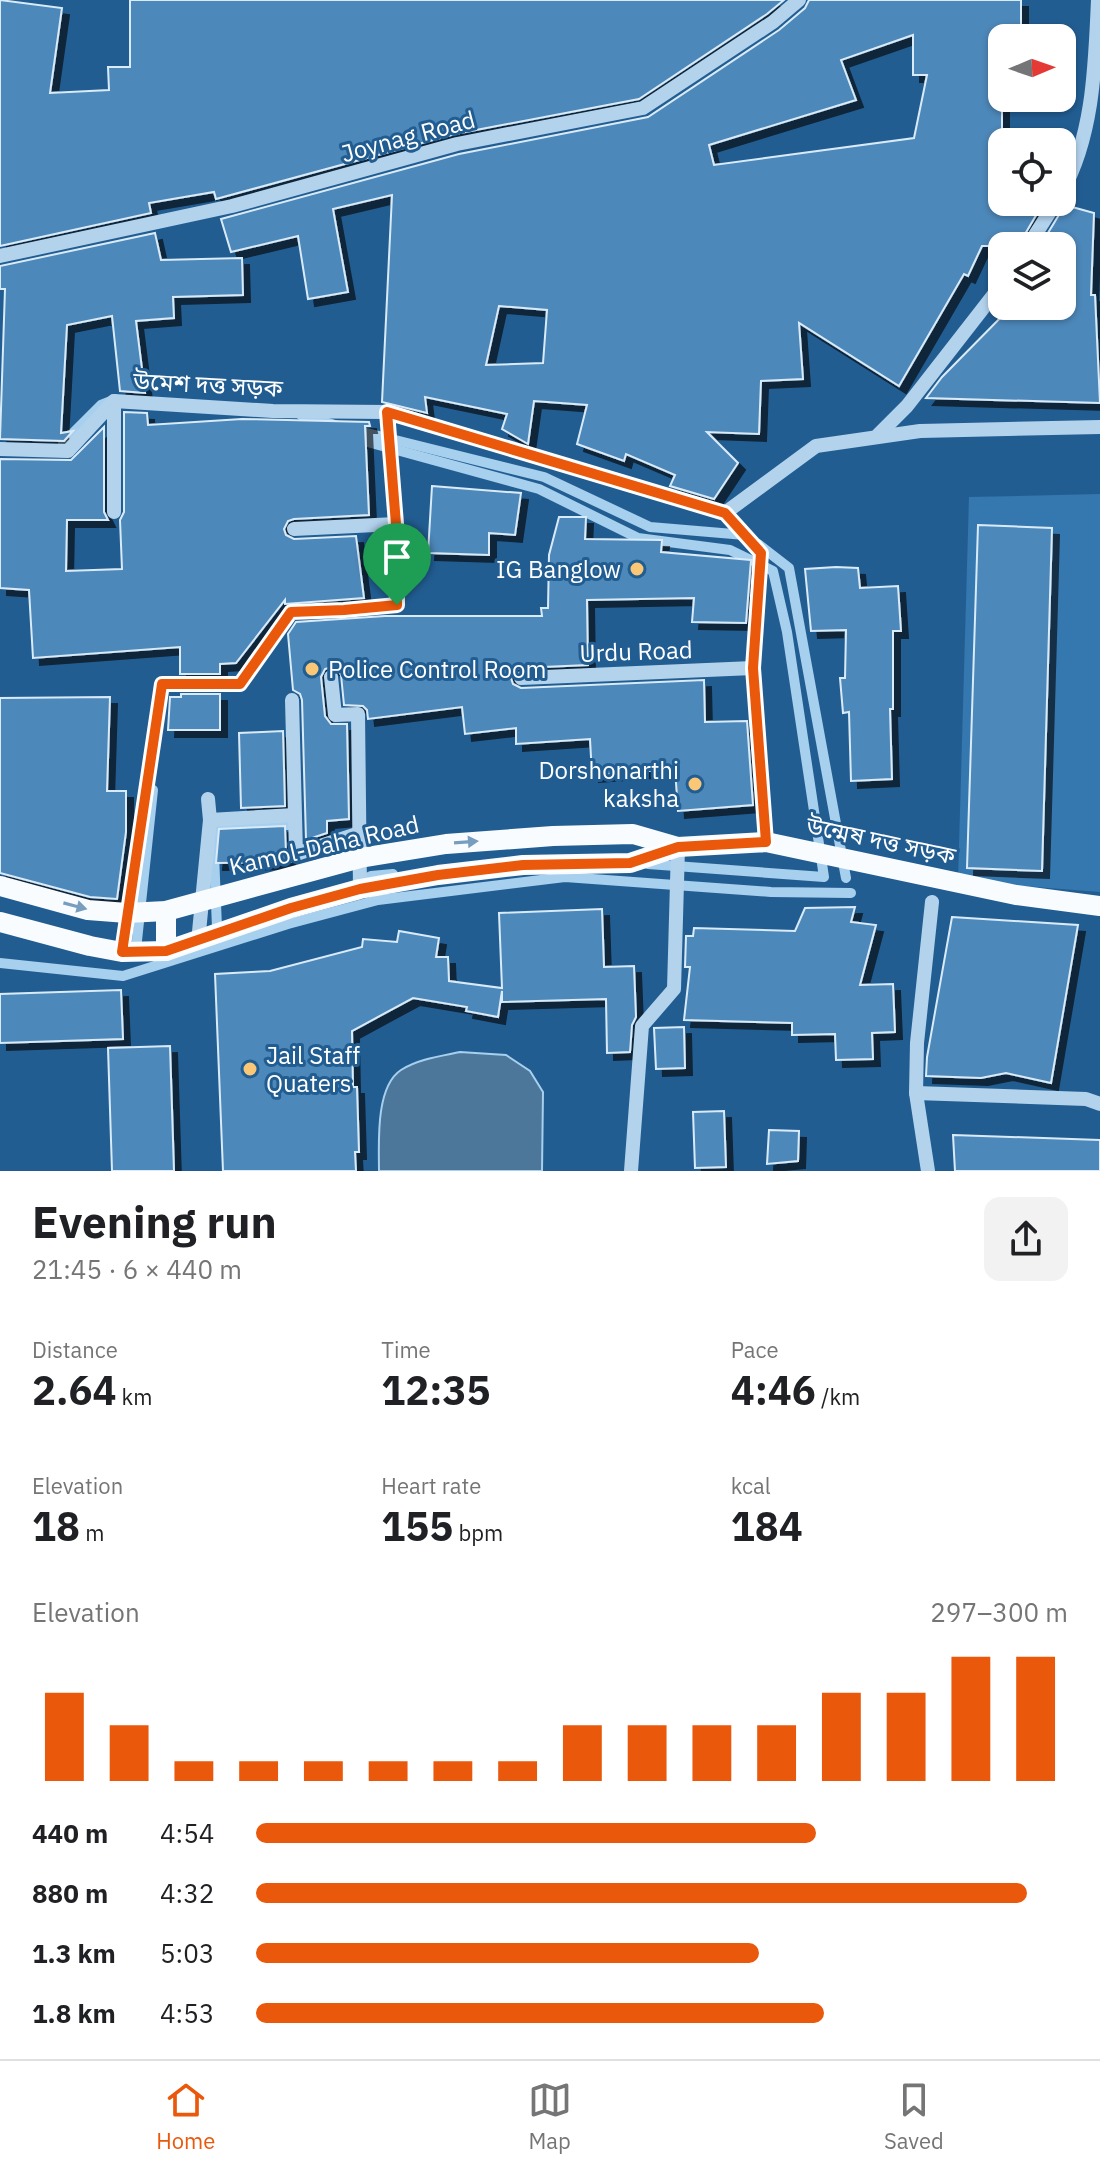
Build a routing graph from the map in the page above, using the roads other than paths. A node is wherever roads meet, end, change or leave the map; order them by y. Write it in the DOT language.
graph roads {
  1 [pos="799,0"];
  2 [pos="1098,0"];
  3 [pos="1076,161"];
  4 [pos="0,256"];
  5 [pos="988,302"];
  6 [pos="114,401"];
  7 [pos="387,412"];
  8 [pos="1100,427"];
  9 [pos="878,435"];
  10 [pos="0,449"];
  11 [pos="114,512"];
  12 [pos="725,513"];
  13 [pos="396,524"];
  14 [pos="294,529"];
  15 [pos="753,668"];
  16 [pos="331,677"];
  17 [pos="521,678"];
  18 [pos="292,700"];
  19 [pos="208,799"];
  20 [pos="294,815"];
  21 [pos="210,820"];
  22 [pos="360,833"];
  23 [pos="766,842"];
  24 [pos="433,846"];
  25 [pos="678,847"];
  26 [pos="360,858"];
  27 [pos="438,875"];
  28 [pos="0,886"];
  29 [pos="360,889"];
  30 [pos="202,902"];
  31 [pos="932,902"];
  32 [pos="1100,906"];
  33 [pos="166,911"];
  34 [pos="127,913"];
  35 [pos="0,922"];
  36 [pos="198,942"];
  37 [pos="166,951"];
  38 [pos="122,952"];
  39 [pos="916,1093"];
  40 [pos="1100,1104"];
  41 [pos="631,1171"];
  42 [pos="928,1171"];
  1 -- 4 [label="street, Joynag Road"];
  2 -- 3 [label="street"];
  5 -- 9 [label="street"];
  6 -- 7 [label="street, উমেশ দত্ত সড়ক"];
  6 -- 10 [label="street, উমেশ দত্ত সড়ক"];
  6 -- 11 [label="street"];
  7 -- 12 [label="street, উমেশ দত্ত সড়ক"];
  7 -- 13 [label="street"];
  8 -- 9 [label="street"];
  9 -- 12 [label="street"];
  12 -- 15 [label="street"];
  13 -- 14 [label="street"];
  13 -- 34 [label="street"];
  15 -- 17 [label="street, Urdu Road"];
  15 -- 23 [label="street"];
  16 -- 22 [label="street"];
  18 -- 20 [label="street"];
  19 -- 21 [label="street"];
  20 -- 21 [label="street"];
  20 -- 22 [label="street"];
  21 -- 30 [label="street"];
  22 -- 26 [label="street"];
  23 -- 25 [label="main road, উন্মেষ দত্ত সড়ক"];
  23 -- 32 [label="main road, উন্মেষ দত্ত সড়ক"];
  24 -- 25 [label="main road, Kamol-Daha Road, one-way"];
  24 -- 26 [label="main road, Kamol-Daha Road"];
  24 -- 27 [label="main road"];
  25 -- 27 [label="main road, উন্মেষ দত্ত সড়ক"];
  25 -- 41 [label="street"];
  26 -- 29 [label="street"];
  26 -- 30 [label="main road, Kamol-Daha Road"];
  27 -- 29 [label="main road, উন্মেষ দত্ত সড়ক"];
  28 -- 34 [label="main road, Kamol-Daha Road, one-way"];
  29 -- 36 [label="main road, উন্মেষ দত্ত সড়ক"];
  30 -- 33 [label="main road, Kamol-Daha Road"];
  30 -- 36 [label="street"];
  31 -- 39 [label="street"];
  33 -- 34 [label="main road, Kamol-Daha Road"];
  33 -- 37 [label="main road"];
  34 -- 38 [label="street"];
  35 -- 38 [label="main road, উন্মেষ দত্ত সড়ক"];
  36 -- 37 [label="main road, উন্মেষ দত্ত সড়ক"];
  37 -- 38 [label="main road, উন্মেষ দত্ত সড়ক"];
  39 -- 40 [label="street"];
  39 -- 42 [label="street"];
}
